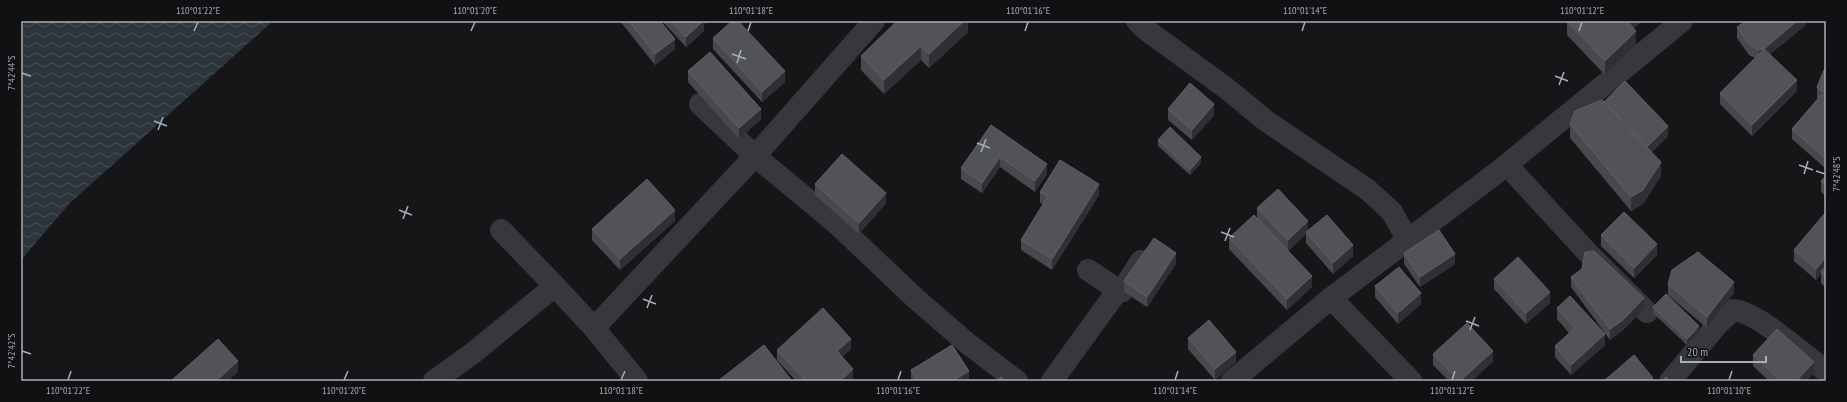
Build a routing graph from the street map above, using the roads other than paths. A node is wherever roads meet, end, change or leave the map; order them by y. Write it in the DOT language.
graph roads {
  1 [pos="874,21"];
  2 [pos="1137,21"];
  3 [pos="1682,21"];
  4 [pos="700,104"];
  5 [pos="755,156"];
  6 [pos="1507,165"];
  7 [pos="501,230"];
  8 [pos="1407,239"];
  9 [pos="1152,242"];
  10 [pos="1088,270"];
  11 [pos="555,286"];
  12 [pos="1118,290"];
  13 [pos="1330,298"];
  14 [pos="1647,312"];
  15 [pos="594,328"];
  16 [pos="1824,373"];
  17 [pos="434,381"];
  18 [pos="637,381"];
  19 [pos="1017,381"];
  20 [pos="1052,381"];
  21 [pos="1232,381"];
  22 [pos="1411,381"];
  23 [pos="1670,381"];
  1 -- 5 [label="street"];
  2 -- 8 [label="street"];
  3 -- 6 [label="street"];
  4 -- 5 [label="street"];
  5 -- 15 [label="street"];
  5 -- 19 [label="street"];
  6 -- 8 [label="street"];
  6 -- 14 [label="street"];
  7 -- 11 [label="street"];
  8 -- 13 [label="street"];
  9 -- 12 [label="street"];
  10 -- 12 [label="street"];
  11 -- 15 [label="street"];
  11 -- 17 [label="street"];
  12 -- 20 [label="street"];
  13 -- 21 [label="street"];
  13 -- 22 [label="street"];
  15 -- 18 [label="street"];
  16 -- 23 [label="street"];
}
